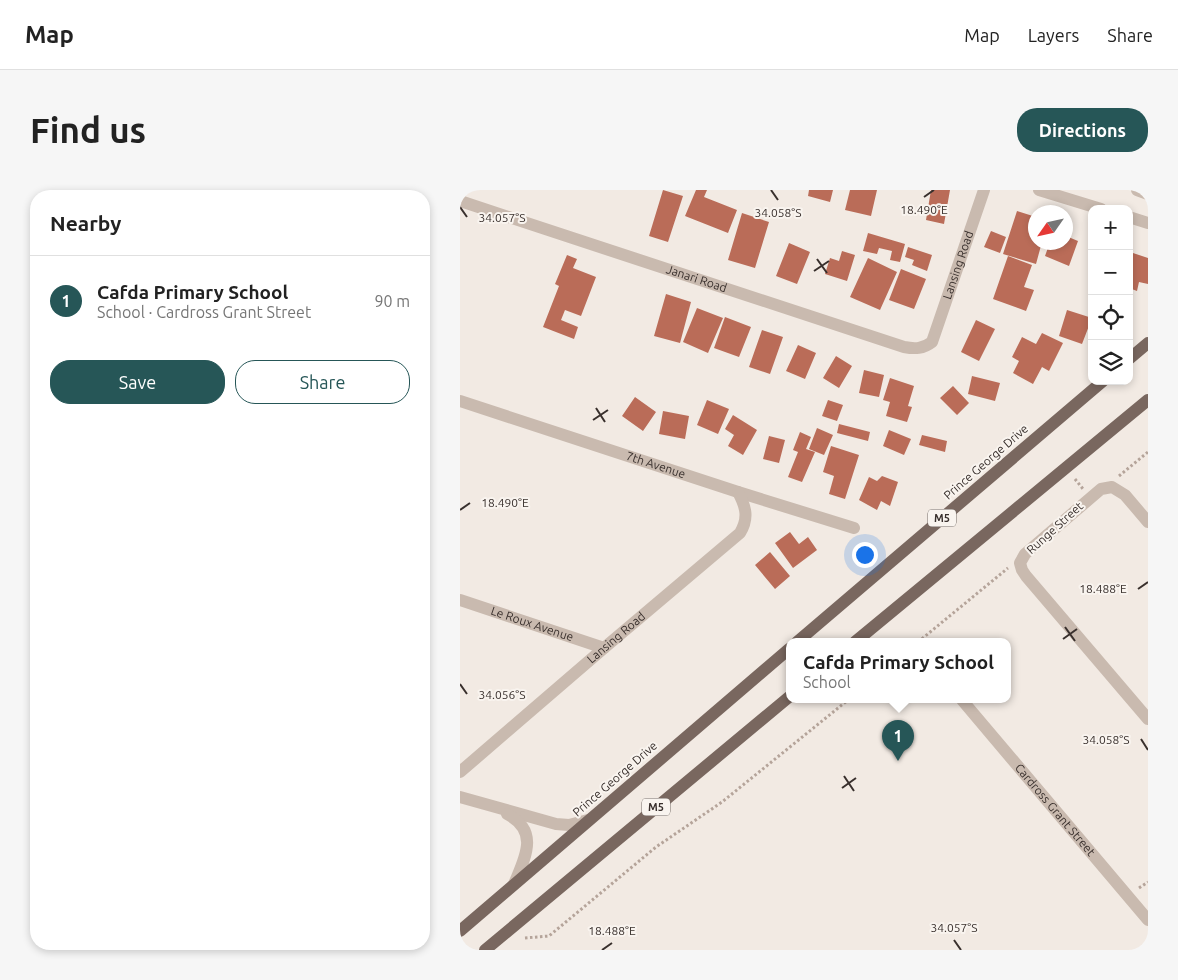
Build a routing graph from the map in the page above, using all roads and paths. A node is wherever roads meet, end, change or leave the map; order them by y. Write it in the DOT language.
graph roads {
  1 [pos="984,190"];
  2 [pos="1039,190"];
  3 [pos="1137,190"];
  4 [pos="1148,194"];
  5 [pos="1071,195"];
  6 [pos="460,201"];
  7 [pos="1092,205"];
  8 [pos="1133,218"];
  9 [pos="1148,223"];
  10 [pos="932,342"];
  11 [pos="1148,343"];
  12 [pos="1133,356"];
  13 [pos="1098,385"];
  14 [pos="1148,400"];
  15 [pos="460,401"];
  16 [pos="1148,452"];
  17 [pos="1115,482"];
  18 [pos="738,492"];
  19 [pos="1148,522"];
  20 [pos="854,528"];
  21 [pos="1011,566"];
  22 [pos="460,600"];
  23 [pos="802,638"];
  24 [pos="861,638"];
  25 [pos="923,638"];
  26 [pos="604,648"];
  27 [pos="786,652"];
  28 [pos="786,699"];
  29 [pos="844,703"];
  30 [pos="965,703"];
  31 [pos="1148,719"];
  32 [pos="460,772"];
  33 [pos="460,797"];
  34 [pos="496,808"];
  35 [pos="588,820"];
  36 [pos="514,884"];
  37 [pos="1148,920"];
  38 [pos="460,931"];
  39 [pos="525,938"];
  40 [pos="487,948"];
  1 -- 10 [label="street, Lansing Road"];
  2 -- 5 [label="street"];
  3 -- 4 [label="street"];
  5 -- 7 [label="street"];
  6 -- 10 [label="street, Janari Road"];
  8 -- 9 [label="street"];
  11 -- 12 [label="main road"];
  13 -- 23 [label="main road, Prince George Drive / M5"];
  14 -- 24 [label="main road"];
  15 -- 18 [label="street, 7th Avenue"];
  16 -- 17 [label="path"];
  17 -- 19 [label="street"];
  17 -- 31 [label="street, Runge Street"];
  18 -- 20 [label="street, 7th Avenue"];
  18 -- 26 [label="street, Lansing Road"];
  21 -- 25 [label="path"];
  22 -- 26 [label="street, Le Roux Avenue"];
  26 -- 32 [label="street, Lansing Road"];
  27 -- 35 [label="main road, Prince George Drive / M5"];
  28 -- 40 [label="main road, M5"];
  29 -- 39 [label="path"];
  30 -- 37 [label="street, Cardross Grant Street"];
  33 -- 34 [label="street"];
  34 -- 35 [label="street"];
  34 -- 36 [label="street"];
  35 -- 36 [label="main road, Prince George Drive / M5"];
  36 -- 38 [label="main road, Prince George Drive / M5"];
}
